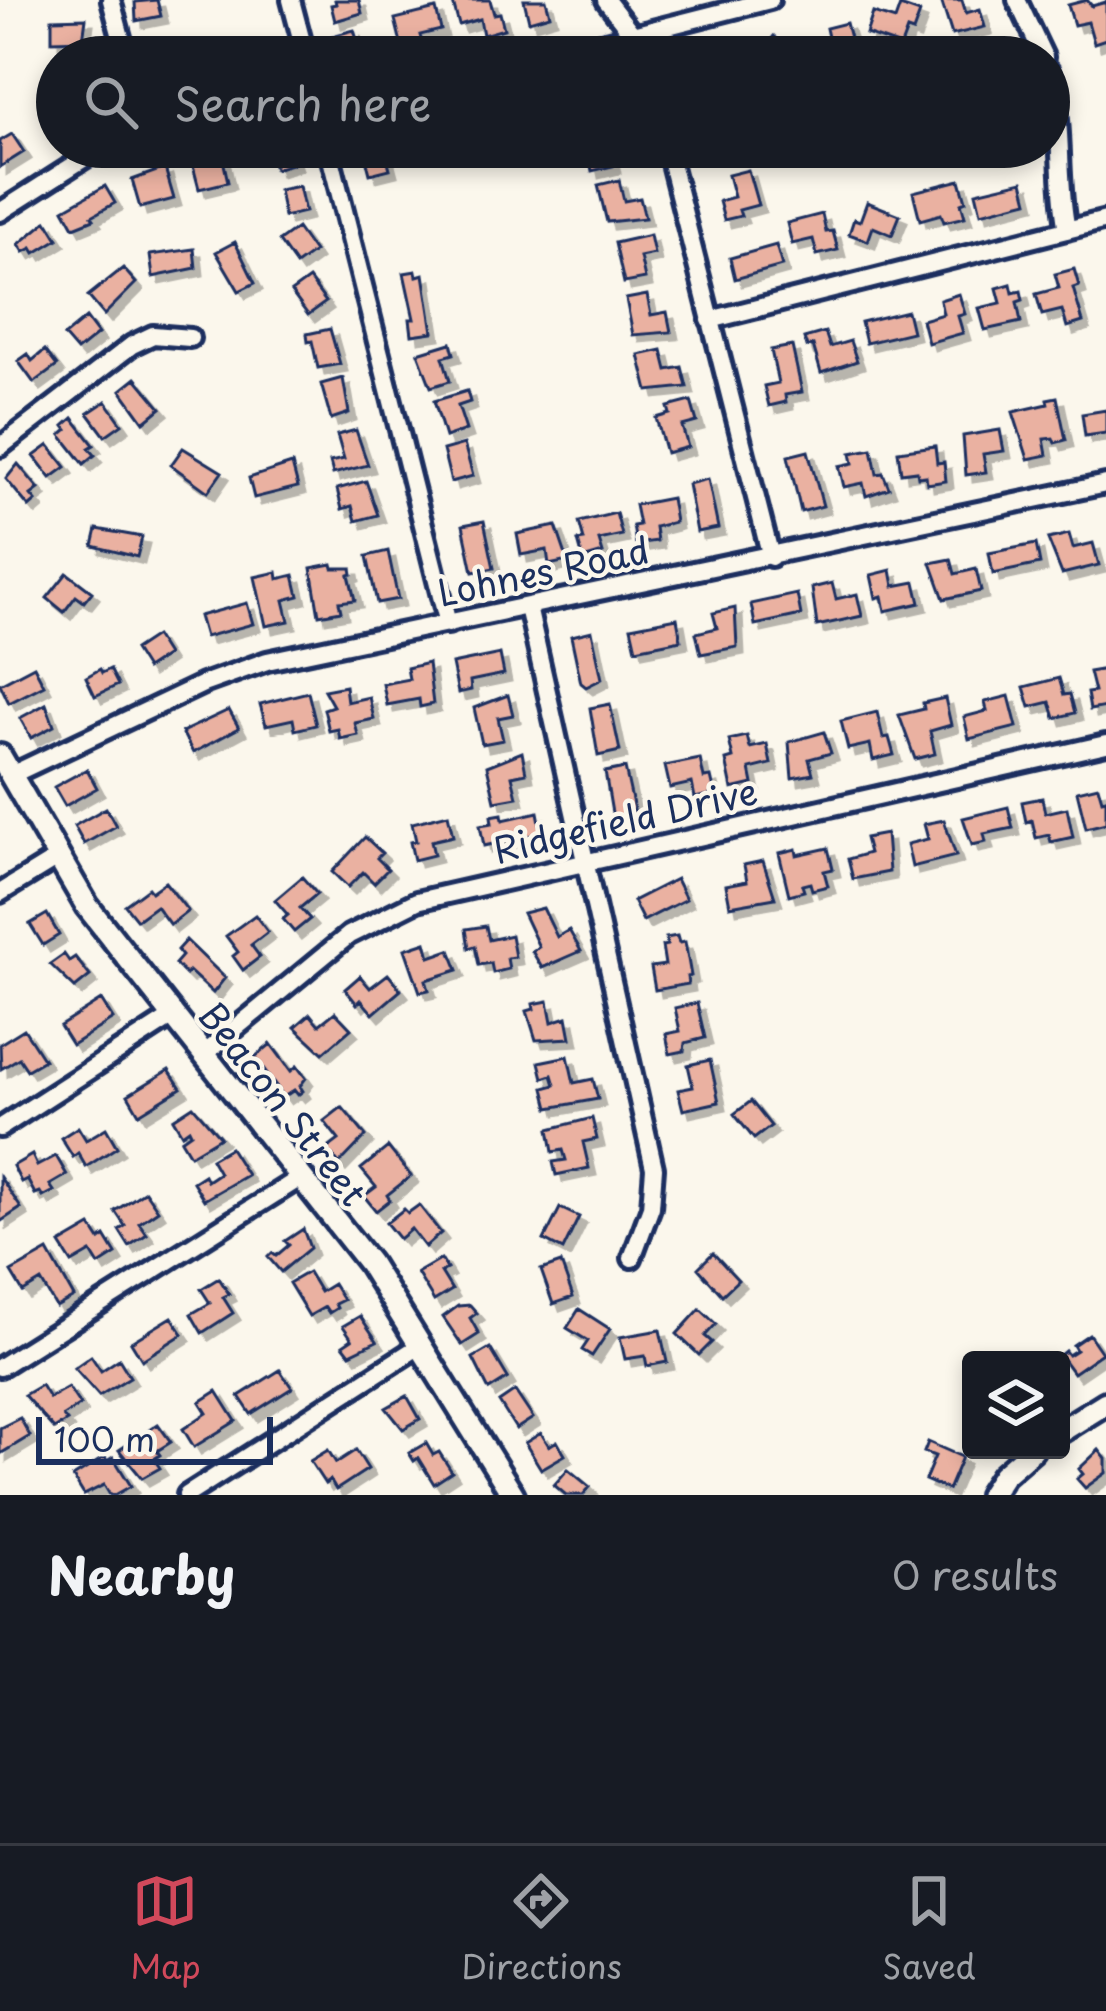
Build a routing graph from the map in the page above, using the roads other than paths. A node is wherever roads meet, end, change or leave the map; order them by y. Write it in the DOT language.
graph roads {
  1 [pos="111,0"];
  2 [pos="291,0"];
  3 [pos="606,0"];
  4 [pos="770,0"];
  5 [pos="1017,0"];
  6 [pos="633,35"];
  7 [pos="121,36"];
  8 [pos="300,36"];
  9 [pos="629,36"];
  10 [pos="1034,36"];
  11 [pos="69,168"];
  12 [pos="333,168"];
  13 [pos="672,168"];
  14 [pos="1060,168"];
  15 [pos="0,212"];
  16 [pos="1106,220"];
  17 [pos="1067,230"];
  18 [pos="710,320"];
  19 [pos="190,338"];
  20 [pos="0,447"];
  21 [pos="1106,484"];
  22 [pos="771,557"];
  23 [pos="528,608"];
  24 [pos="448,624"];
  25 [pos="1106,744"];
  26 [pos="6,765"];
  27 [pos="57,858"];
  28 [pos="586,862"];
  29 [pos="0,893"];
  30 [pos="173,1016"];
  31 [pos="203,1055"];
  32 [pos="0,1128"];
  33 [pos="301,1178"];
  34 [pos="632,1258"];
  35 [pos="421,1346"];
  36 [pos="0,1367"];
  37 [pos="1106,1403"];
  38 [pos="1070,1425"];
  39 [pos="1022,1459"];
  40 [pos="188,1495"];
  41 [pos="513,1495"];
  42 [pos="990,1495"];
  1 -- 7 [label="street"];
  2 -- 8 [label="street"];
  3 -- 6 [label="street"];
  4 -- 6 [label="street"];
  5 -- 10 [label="street"];
  6 -- 9 [label="street"];
  11 -- 15 [label="street"];
  12 -- 24 [label="street"];
  13 -- 18 [label="street"];
  14 -- 17 [label="street"];
  16 -- 17 [label="street"];
  17 -- 18 [label="street"];
  18 -- 22 [label="street"];
  19 -- 20 [label="street"];
  21 -- 22 [label="street, Lohnes Road"];
  22 -- 23 [label="street, Lohnes Road"];
  23 -- 24 [label="street, Lohnes Road"];
  23 -- 28 [label="street"];
  24 -- 26 [label="street, Lohnes Road"];
  25 -- 28 [label="street, Ridgefield Drive"];
  26 -- 27 [label="street, Beacon Street"];
  27 -- 29 [label="street"];
  27 -- 30 [label="street, Beacon Street"];
  28 -- 31 [label="street, Ridgefield Drive"];
  28 -- 34 [label="street"];
  30 -- 31 [label="street, Beacon Street"];
  30 -- 32 [label="street"];
  31 -- 33 [label="street, Beacon Street"];
  33 -- 35 [label="street, Beacon Street"];
  33 -- 36 [label="street"];
  35 -- 40 [label="street"];
  35 -- 41 [label="street, Beacon Street"];
  37 -- 38 [label="street"];
  39 -- 42 [label="street"];
}
